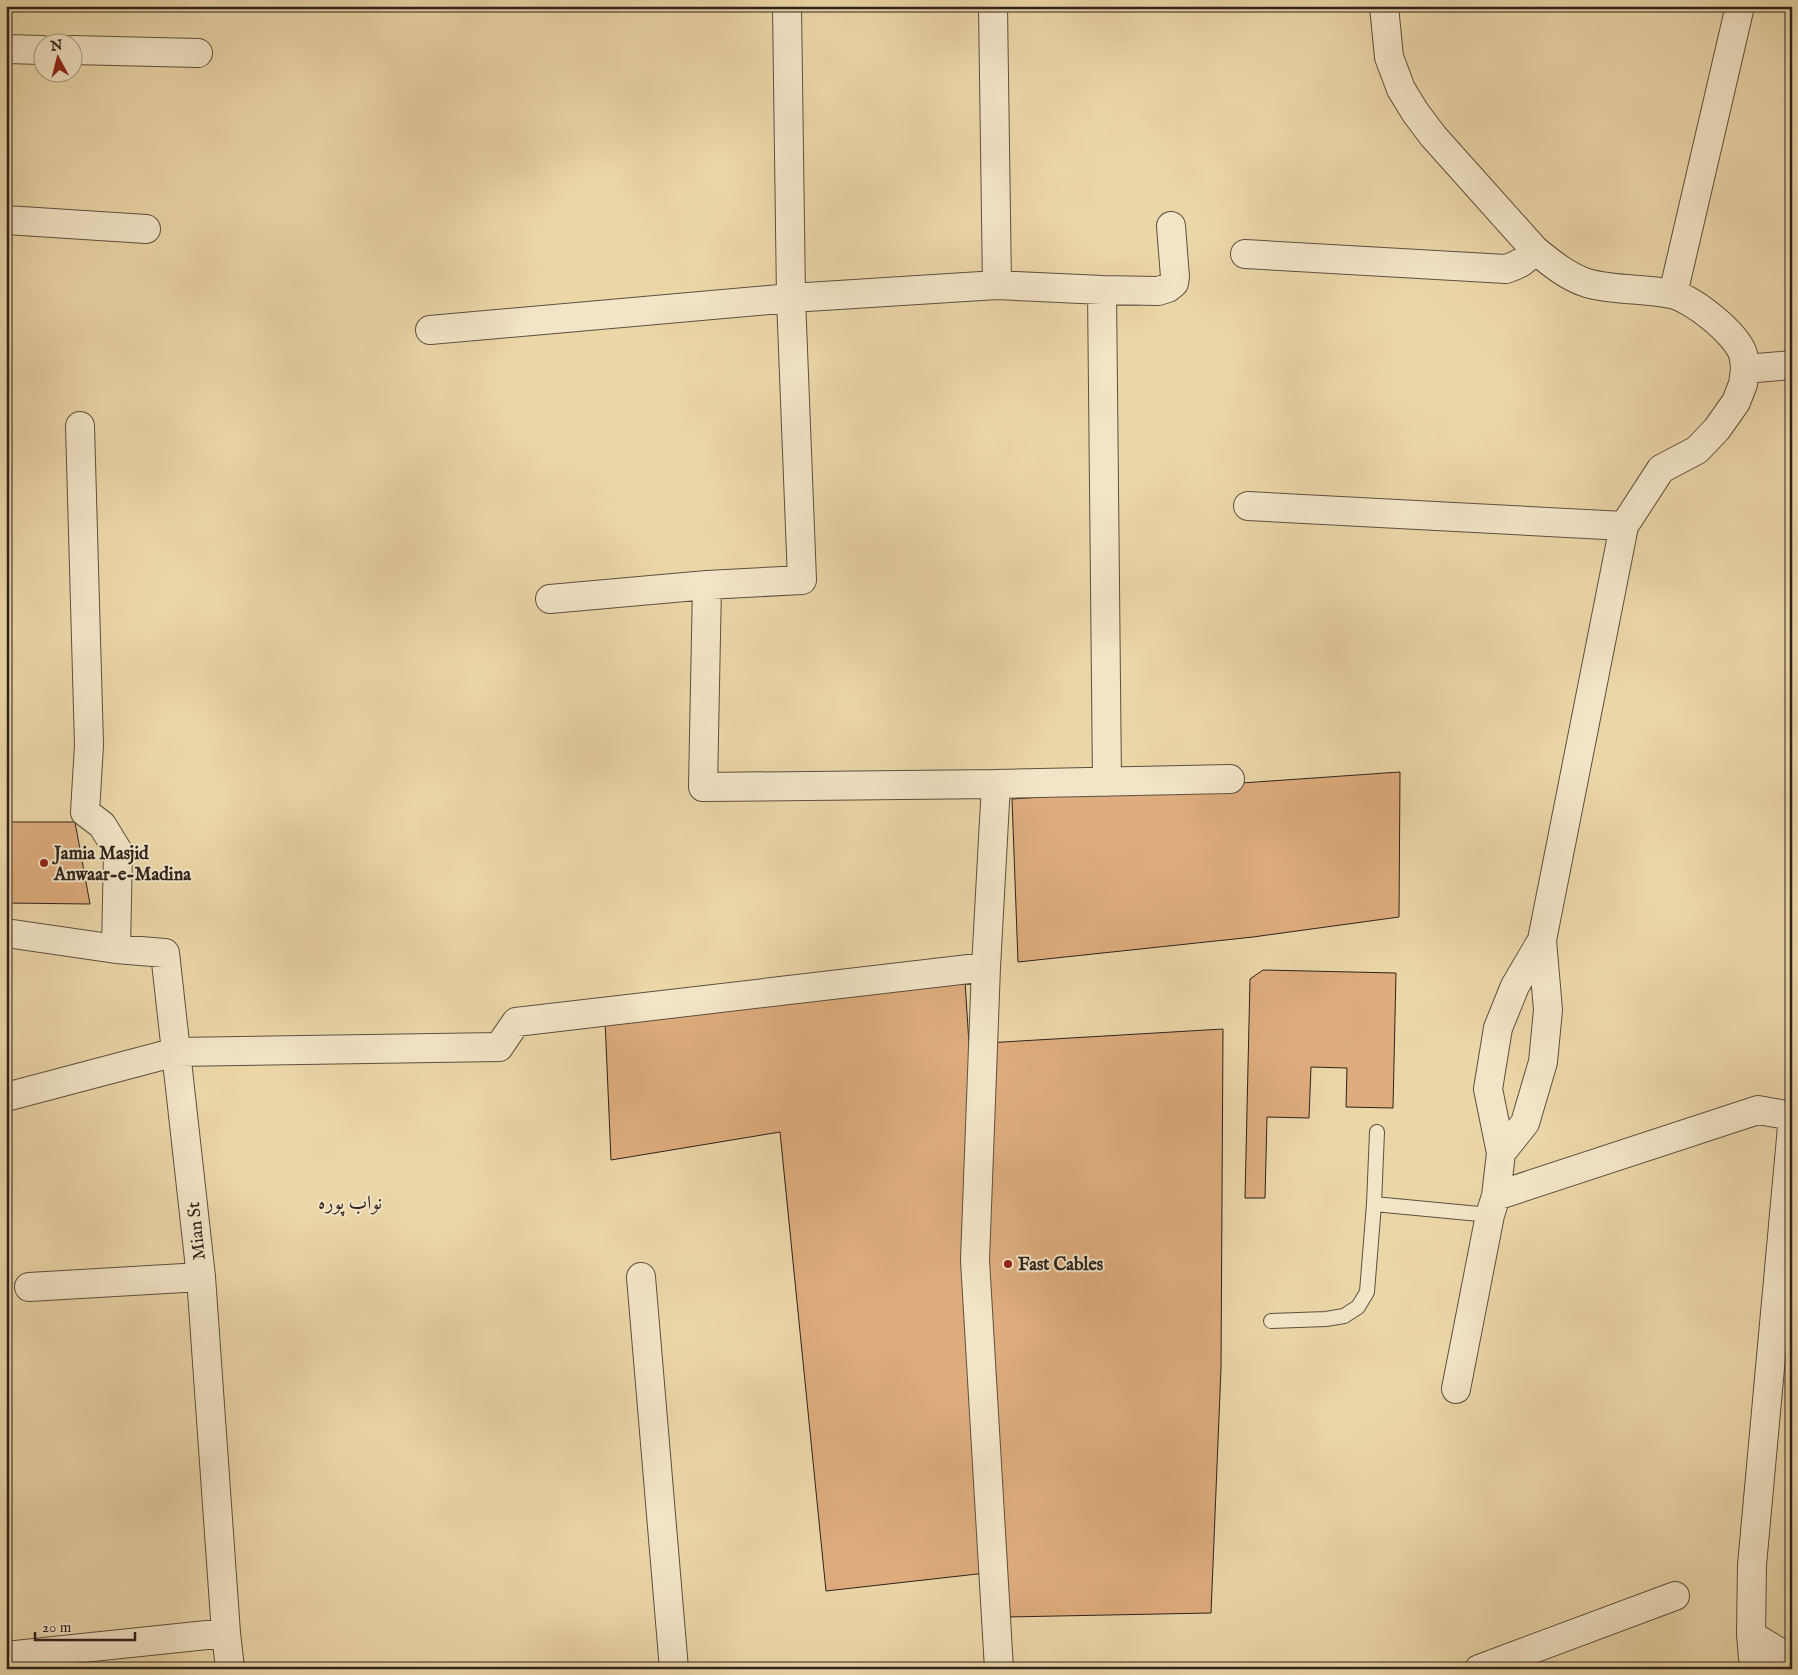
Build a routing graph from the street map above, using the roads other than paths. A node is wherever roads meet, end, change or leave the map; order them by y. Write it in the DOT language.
graph roads {
  1 [pos="1384,6"];
  2 [pos="1740,6"];
  3 [pos="787,7"];
  4 [pos="993,7"];
  5 [pos="6,49"];
  6 [pos="32,50"];
  7 [pos="82,50"];
  8 [pos="198,53"];
  9 [pos="6,220"];
  10 [pos="1171,226"];
  11 [pos="146,229"];
  12 [pos="1536,250"];
  13 [pos="1245,254"];
  14 [pos="997,285"];
  15 [pos="1102,290"];
  16 [pos="1673,294"];
  17 [pos="791,298"];
  18 [pos="430,330"];
  19 [pos="1792,365"];
  20 [pos="1745,369"];
  21 [pos="80,426"];
  22 [pos="1248,506"];
  23 [pos="1624,526"];
  24 [pos="708,585"];
  25 [pos="550,599"];
  26 [pos="1230,779"];
  27 [pos="1107,782"];
  28 [pos="996,784"];
  29 [pos="6,933"];
  30 [pos="1542,940"];
  31 [pos="116,949"];
  32 [pos="986,967"];
  33 [pos="176,1052"];
  34 [pos="6,1097"];
  35 [pos="1792,1116"];
  36 [pos="1792,1127"];
  37 [pos="1376,1132"];
  38 [pos="1502,1153"];
  39 [pos="1374,1204"];
  40 [pos="1493,1205"];
  41 [pos="201,1277"];
  42 [pos="641,1277"];
  43 [pos="29,1287"];
  44 [pos="1271,1321"];
  45 [pos="1456,1389"];
  46 [pos="1675,1596"];
  47 [pos="226,1633"];
  48 [pos="1751,1635"];
  49 [pos="6,1656"];
  50 [pos="1792,1660"];
  51 [pos="230,1669"];
  52 [pos="674,1669"];
  53 [pos="1000,1669"];
  54 [pos="1479,1669"];
  55 [pos="1754,1669"];
  1 -- 12 [label="street"];
  2 -- 16 [label="street"];
  3 -- 17 [label="street"];
  4 -- 14 [label="street"];
  5 -- 6 [label="street"];
  7 -- 8 [label="street"];
  9 -- 11 [label="street"];
  10 -- 15 [label="street"];
  12 -- 13 [label="street"];
  12 -- 16 [label="street"];
  14 -- 15 [label="street"];
  14 -- 17 [label="street"];
  15 -- 27 [label="street"];
  16 -- 20 [label="street"];
  17 -- 18 [label="street"];
  17 -- 24 [label="street"];
  19 -- 20 [label="street"];
  20 -- 23 [label="street"];
  21 -- 31 [label="street"];
  22 -- 23 [label="street"];
  23 -- 30 [label="street"];
  24 -- 25 [label="street"];
  24 -- 28 [label="street"];
  26 -- 27 [label="street"];
  27 -- 28 [label="street"];
  28 -- 32 [label="street"];
  29 -- 31 [label="street, Mian St"];
  30 -- 38 [label="street"];
  30 -- 38 [label="street"];
  31 -- 33 [label="street, Mian St"];
  32 -- 33 [label="street"];
  32 -- 53 [label="street"];
  33 -- 34 [label="street"];
  33 -- 41 [label="street, Mian St"];
  35 -- 40 [label="street"];
  36 -- 48 [label="street"];
  37 -- 39 [label="lane"];
  38 -- 40 [label="street"];
  39 -- 40 [label="lane"];
  39 -- 44 [label="lane"];
  40 -- 45 [label="street"];
  41 -- 43 [label="street"];
  41 -- 47 [label="street, Mian St"];
  42 -- 52 [label="street"];
  46 -- 54 [label="street"];
  47 -- 49 [label="street"];
  47 -- 51 [label="street, Mian St"];
  48 -- 50 [label="street"];
  48 -- 55 [label="street"];
}
